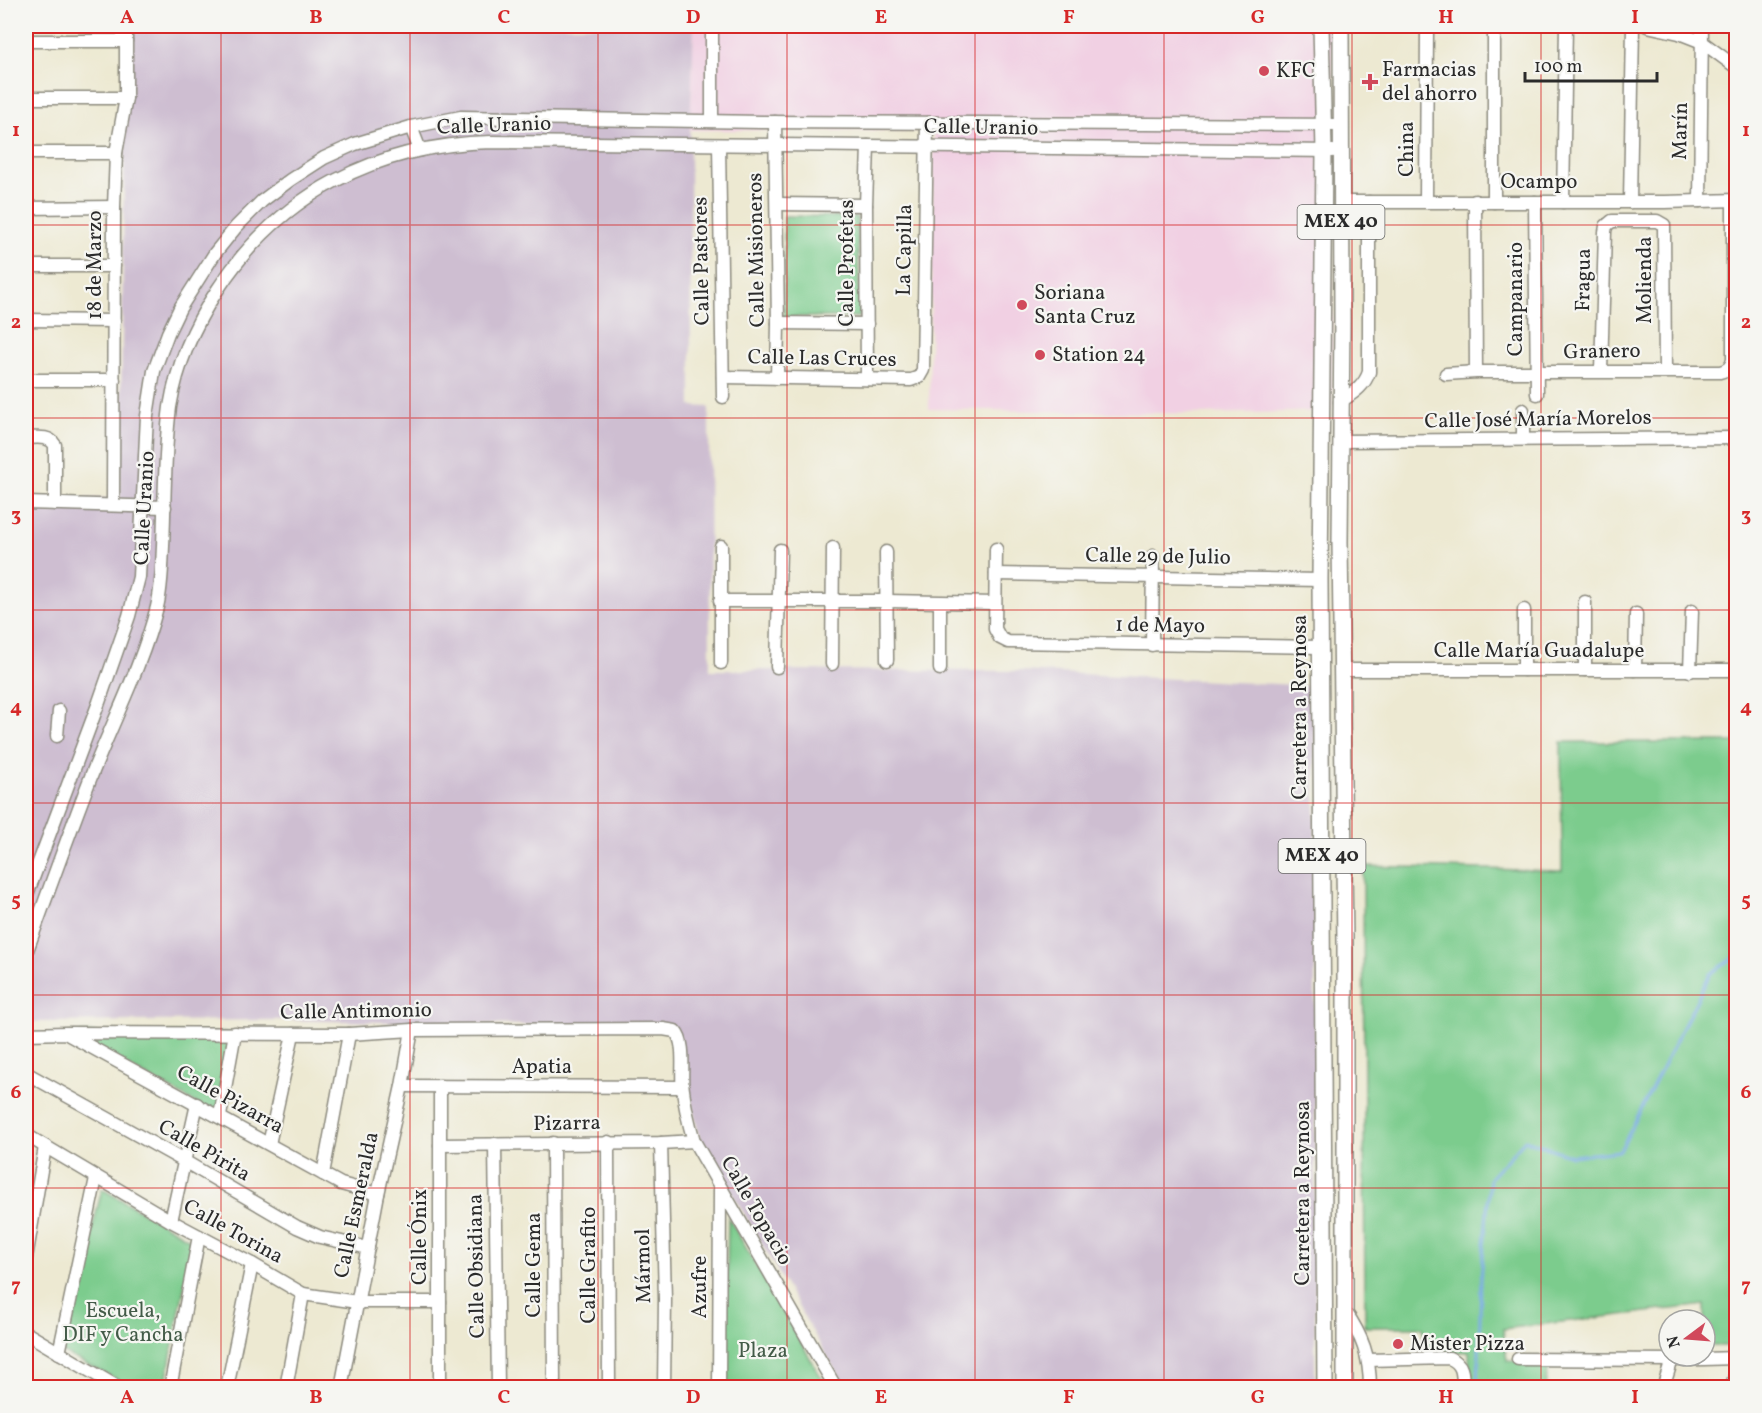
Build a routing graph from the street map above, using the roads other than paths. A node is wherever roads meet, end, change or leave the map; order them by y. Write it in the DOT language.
graph roads {
  1 [pos="126,26"];
  2 [pos="712,26"];
  3 [pos="1321,26"];
  4 [pos="1341,26"];
  5 [pos="1427,26"];
  6 [pos="1494,26"];
  7 [pos="1566,26"];
  8 [pos="1633,26"];
  9 [pos="1647,26"];
  10 [pos="1702,26"];
  11 [pos="26,41"];
  12 [pos="126,41"];
  13 [pos="1702,42"];
  14 [pos="1737,67"];
  15 [pos="1323,80"];
  16 [pos="26,98"];
  17 [pos="126,98"];
  18 [pos="712,121"];
  19 [pos="775,122"];
  20 [pos="927,123"];
  21 [pos="1323,125"];
  22 [pos="1341,125"];
  23 [pos="411,127"];
  24 [pos="719,145"];
  25 [pos="775,146"];
  26 [pos="868,146"];
  27 [pos="926,147"];
  28 [pos="420,150"];
  29 [pos="1324,151"];
  30 [pos="1341,152"];
  31 [pos="26,153"];
  32 [pos="116,153"];
  33 [pos="1426,201"];
  34 [pos="1475,201"];
  35 [pos="1700,201"];
  36 [pos="1735,201"];
  37 [pos="1341,202"];
  38 [pos="1369,202"];
  39 [pos="1494,202"];
  40 [pos="1535,202"];
  41 [pos="1563,202"];
  42 [pos="1630,202"];
  43 [pos="777,204"];
  44 [pos="866,205"];
  45 [pos="114,207"];
  46 [pos="26,208"];
  47 [pos="1606,226"];
  48 [pos="26,266"];
  49 [pos="114,266"];
  50 [pos="1323,270"];
  51 [pos="1735,281"];
  52 [pos="26,320"];
  53 [pos="1342,320"];
  54 [pos="114,321"];
  55 [pos="778,323"];
  56 [pos="867,324"];
  57 [pos="1601,371"];
  58 [pos="1665,371"];
  59 [pos="1476,372"];
  60 [pos="1536,372"];
  61 [pos="1446,374"];
  62 [pos="723,377"];
  63 [pos="919,377"];
  64 [pos="777,378"];
  65 [pos="867,379"];
  66 [pos="26,380"];
  67 [pos="114,380"];
  68 [pos="1537,394"];
  69 [pos="723,397"];
  70 [pos="1340,402"];
  71 [pos="1523,410"];
  72 [pos="26,438"];
  73 [pos="1737,438"];
  74 [pos="1522,439"];
  75 [pos="1340,441"];
  76 [pos="26,503"];
  77 [pos="55,504"];
  78 [pos="113,505"];
  79 [pos="143,507"];
  80 [pos="165,507"];
  81 [pos="1340,542"];
  82 [pos="721,546"];
  83 [pos="833,548"];
  84 [pos="996,549"];
  85 [pos="780,550"];
  86 [pos="886,552"];
  87 [pos="1153,556"];
  88 [pos="1320,557"];
  89 [pos="996,574"];
  90 [pos="1153,576"];
  91 [pos="1320,580"];
  92 [pos="1320,597"];
  93 [pos="778,600"];
  94 [pos="720,601"];
  95 [pos="832,601"];
  96 [pos="887,601"];
  97 [pos="1585,602"];
  98 [pos="940,603"];
  99 [pos="994,603"];
  100 [pos="1524,610"];
  101 [pos="1692,611"];
  102 [pos="1636,614"];
  103 [pos="1152,645"];
  104 [pos="1320,647"];
  105 [pos="1341,652"];
  106 [pos="886,660"];
  107 [pos="721,663"];
  108 [pos="832,664"];
  109 [pos="777,667"];
  110 [pos="940,669"];
  111 [pos="1341,670"];
  112 [pos="1524,670"];
  113 [pos="1585,670"];
  114 [pos="1635,670"];
  115 [pos="1737,670"];
  116 [pos="1690,671"];
  117 [pos="59,711"];
  118 [pos="1342,714"];
  119 [pos="57,736"];
  120 [pos="26,897"];
  121 [pos="26,953"];
  122 [pos="412,1030"];
  123 [pos="66,1033"];
  124 [pos="236,1033"];
  125 [pos="26,1034"];
  126 [pos="293,1034"];
  127 [pos="349,1034"];
  128 [pos="681,1041"];
  129 [pos="26,1073"];
  130 [pos="402,1086"];
  131 [pos="440,1086"];
  132 [pos="682,1087"];
  133 [pos="196,1104"];
  134 [pos="220,1116"];
  135 [pos="26,1135"];
  136 [pos="694,1141"];
  137 [pos="608,1142"];
  138 [pos="553,1143"];
  139 [pos="662,1143"];
  140 [pos="269,1144"];
  141 [pos="495,1144"];
  142 [pos="440,1145"];
  143 [pos="45,1147"];
  144 [pos="1324,1148"];
  145 [pos="1344,1149"];
  146 [pos="184,1161"];
  147 [pos="323,1174"];
  148 [pos="96,1178"];
  149 [pos="720,1188"];
  150 [pos="378,1194"];
  151 [pos="171,1221"];
  152 [pos="199,1236"];
  153 [pos="368,1248"];
  154 [pos="26,1258"];
  155 [pos="252,1264"];
  156 [pos="303,1294"];
  157 [pos="357,1302"];
  158 [pos="440,1302"];
  159 [pos="1344,1310"];
  160 [pos="26,1333"];
  161 [pos="59,1353"];
  162 [pos="1657,1358"];
  163 [pos="1717,1358"];
  164 [pos="1737,1358"];
  165 [pos="1518,1359"];
  166 [pos="1368,1360"];
  167 [pos="1670,1368"];
  168 [pos="1737,1372"];
  169 [pos="119,1388"];
  170 [pos="170,1388"];
  171 [pos="227,1388"];
  172 [pos="286,1388"];
  173 [pos="341,1388"];
  174 [pos="440,1388"];
  175 [pos="498,1388"];
  176 [pos="554,1388"];
  177 [pos="609,1388"];
  178 [pos="664,1388"];
  179 [pos="719,1388"];
  180 [pos="836,1388"];
  181 [pos="1324,1388"];
  182 [pos="1345,1388"];
  183 [pos="1370,1388"];
  184 [pos="1463,1388"];
  185 [pos="1663,1388"];
  186 [pos="1731,1388"];
  1 -- 12 [label="street, 18 de Marzo"];
  2 -- 18 [label="street"];
  3 -- 15 [label="main road, Carretera a Reynosa / MEX 40"];
  4 -- 15 [label="main road"];
  4 -- 22 [label="main road, Carretera a Reynosa / MEX 40"];
  5 -- 33 [label="street, China"];
  6 -- 39 [label="street"];
  7 -- 41 [label="street"];
  8 -- 42 [label="street"];
  9 -- 13 [label="street"];
  10 -- 13 [label="street, Marín"];
  11 -- 12 [label="street"];
  12 -- 17 [label="street, 18 de Marzo"];
  13 -- 14 [label="street"];
  13 -- 35 [label="street, Marín"];
  15 -- 21 [label="main road, Carretera a Reynosa / MEX 40"];
  16 -- 17 [label="street"];
  17 -- 32 [label="street, 18 de Marzo"];
  18 -- 19 [label="street, Calle Uranio"];
  18 -- 23 [label="street, Calle Uranio"];
  19 -- 20 [label="street, Calle Uranio"];
  19 -- 25 [label="street, Calle Misioneros"];
  20 -- 21 [label="street, Calle Uranio"];
  20 -- 27 [label="street, La Capilla"];
  21 -- 22 [label="street, Calle Uranio"];
  21 -- 29 [label="main road, Carretera a Reynosa / MEX 40"];
  22 -- 30 [label="main road, Carretera a Reynosa / MEX 40"];
  23 -- 28 [label="street"];
  23 -- 79 [label="street, Calle Uranio"];
  24 -- 25 [label="street, Calle Uranio"];
  24 -- 28 [label="street, Calle Uranio"];
  24 -- 62 [label="street, Calle Pastores"];
  25 -- 26 [label="street, Calle Uranio"];
  25 -- 43 [label="street, Calle Misioneros"];
  26 -- 27 [label="street, Calle Uranio"];
  26 -- 44 [label="street, Calle Profetas"];
  27 -- 29 [label="street, Calle Uranio"];
  27 -- 63 [label="street, La Capilla"];
  28 -- 80 [label="street, Calle Uranio"];
  29 -- 30 [label="street, Calle Uranio"];
  29 -- 50 [label="main road, Carretera a Reynosa / MEX 40"];
  30 -- 37 [label="main road, Carretera a Reynosa / MEX 40"];
  31 -- 32 [label="street"];
  32 -- 45 [label="street, 18 de Marzo"];
  33 -- 34 [label="street, Ocampo"];
  33 -- 38 [label="street, Ocampo"];
  34 -- 39 [label="street, Ocampo"];
  34 -- 59 [label="street"];
  35 -- 36 [label="street, Ocampo"];
  35 -- 42 [label="street, Ocampo"];
  36 -- 51 [label="street"];
  37 -- 38 [label="street, Ocampo"];
  37 -- 53 [label="main road, Carretera a Reynosa / MEX 40"];
  38 -- 70 [label="street"];
  39 -- 40 [label="street, Ocampo"];
  40 -- 41 [label="street, Ocampo"];
  40 -- 60 [label="street, Campanario"];
  41 -- 42 [label="street, Ocampo"];
  43 -- 44 [label="street"];
  43 -- 55 [label="street, Calle Misioneros"];
  44 -- 56 [label="street, Calle Profetas"];
  45 -- 46 [label="street"];
  45 -- 49 [label="street, 18 de Marzo"];
  47 -- 57 [label="street, Fragua"];
  47 -- 58 [label="street, Molienda"];
  48 -- 49 [label="street"];
  49 -- 54 [label="street, 18 de Marzo"];
  50 -- 53 [label="main road"];
  50 -- 88 [label="main road, Carretera a Reynosa / MEX 40"];
  51 -- 58 [label="street, Granero"];
  52 -- 54 [label="street"];
  53 -- 70 [label="main road, Carretera a Reynosa / MEX 40"];
  54 -- 67 [label="street, 18 de Marzo"];
  55 -- 56 [label="street"];
  55 -- 64 [label="street, Calle Misioneros"];
  56 -- 65 [label="street, Calle Profetas"];
  57 -- 58 [label="street, Granero"];
  57 -- 60 [label="street, Granero"];
  59 -- 60 [label="street, Granero"];
  59 -- 61 [label="street, Granero"];
  60 -- 68 [label="street, Campanario"];
  62 -- 64 [label="street, Calle Las Cruces"];
  62 -- 69 [label="street, Calle Pastores"];
  63 -- 65 [label="street, Calle Las Cruces"];
  64 -- 65 [label="street, Calle Las Cruces"];
  66 -- 67 [label="street"];
  67 -- 78 [label="street, 18 de Marzo"];
  70 -- 75 [label="main road, Carretera a Reynosa / MEX 40"];
  71 -- 74 [label="street"];
  72 -- 77 [label="street"];
  73 -- 74 [label="street, Calle José María Morelos"];
  74 -- 75 [label="street, Calle José María Morelos"];
  75 -- 81 [label="main road, Carretera a Reynosa / MEX 40"];
  76 -- 77 [label="street"];
  77 -- 78 [label="street"];
  78 -- 79 [label="street"];
  79 -- 80 [label="street"];
  79 -- 120 [label="street, Calle Uranio"];
  80 -- 121 [label="street, Calle Uranio"];
  81 -- 88 [label="main road"];
  81 -- 105 [label="main road, Carretera a Reynosa / MEX 40"];
  82 -- 94 [label="street"];
  83 -- 95 [label="street"];
  84 -- 89 [label="street"];
  85 -- 93 [label="street"];
  86 -- 96 [label="street"];
  87 -- 90 [label="street"];
  88 -- 91 [label="main road, Carretera a Reynosa / MEX 40"];
  89 -- 90 [label="street, Calle 29 de Julio"];
  89 -- 99 [label="street"];
  90 -- 91 [label="street, Calle 29 de Julio"];
  90 -- 103 [label="street"];
  91 -- 92 [label="main road, Carretera a Reynosa / MEX 40"];
  92 -- 104 [label="main road, Carretera a Reynosa / MEX 40"];
  92 -- 105 [label="main road"];
  93 -- 94 [label="street"];
  93 -- 95 [label="street"];
  93 -- 109 [label="street"];
  94 -- 107 [label="street"];
  95 -- 96 [label="street"];
  95 -- 108 [label="street"];
  96 -- 98 [label="street"];
  96 -- 106 [label="street"];
  97 -- 113 [label="street"];
  98 -- 99 [label="street"];
  98 -- 110 [label="street"];
  99 -- 103 [label="street, 1 de Mayo"];
  100 -- 112 [label="street"];
  101 -- 116 [label="street"];
  102 -- 114 [label="street"];
  103 -- 104 [label="street, 1 de Mayo"];
  104 -- 118 [label="main road"];
  104 -- 144 [label="main road, Carretera a Reynosa / MEX 40"];
  105 -- 111 [label="main road, Carretera a Reynosa / MEX 40"];
  111 -- 112 [label="street, Calle María Guadalupe"];
  111 -- 118 [label="main road, Carretera a Reynosa / MEX 40"];
  112 -- 113 [label="street, Calle María Guadalupe"];
  113 -- 114 [label="street, Calle María Guadalupe"];
  114 -- 116 [label="street, Calle María Guadalupe"];
  115 -- 116 [label="street, Calle María Guadalupe"];
  117 -- 119 [label="street"];
  118 -- 145 [label="main road, Carretera a Reynosa / MEX 40"];
  122 -- 127 [label="street, Calle Antimonio"];
  122 -- 128 [label="street, Calle Antimonio"];
  122 -- 130 [label="street, Calle Esmeralda"];
  123 -- 124 [label="street, Calle Antimonio"];
  123 -- 125 [label="street, Calle Antimonio"];
  123 -- 133 [label="street, Calle Pizarra"];
  124 -- 126 [label="street, Calle Antimonio"];
  124 -- 134 [label="street"];
  126 -- 127 [label="street, Calle Antimonio"];
  126 -- 140 [label="street"];
  127 -- 147 [label="street"];
  128 -- 132 [label="street, Calle Topacio"];
  129 -- 146 [label="street, Calle Pirita"];
  130 -- 131 [label="street, Apatia"];
  130 -- 150 [label="street, Calle Esmeralda"];
  131 -- 132 [label="street, Apatia"];
  131 -- 142 [label="street, Calle Ónix"];
  132 -- 136 [label="street, Calle Topacio"];
  133 -- 134 [label="street, Calle Pizarra"];
  133 -- 146 [label="street"];
  134 -- 140 [label="street, Calle Pizarra"];
  135 -- 143 [label="street, Calle Torina"];
  136 -- 139 [label="street, Pizarra"];
  136 -- 149 [label="street, Calle Topacio"];
  137 -- 138 [label="street, Pizarra"];
  137 -- 139 [label="street, Pizarra"];
  137 -- 177 [label="street, Calle Grafito"];
  138 -- 141 [label="street, Pizarra"];
  138 -- 176 [label="street, Calle Gema"];
  139 -- 178 [label="street, Mármol"];
  140 -- 147 [label="street, Calle Pizarra"];
  141 -- 142 [label="street, Pizarra"];
  141 -- 175 [label="street, Calle Obsidiana"];
  142 -- 158 [label="street, Calle Ónix"];
  143 -- 148 [label="street, Calle Torina"];
  143 -- 154 [label="street"];
  144 -- 145 [label="main road"];
  144 -- 181 [label="main road, Carretera a Reynosa / MEX 40"];
  145 -- 159 [label="main road, Carretera a Reynosa / MEX 40"];
  146 -- 151 [label="street"];
  146 -- 153 [label="street, Calle Pirita"];
  147 -- 150 [label="street, Calle Pizarra"];
  148 -- 151 [label="street, Calle Torina"];
  148 -- 161 [label="street"];
  149 -- 179 [label="street, Azufre"];
  149 -- 180 [label="street, Calle Topacio"];
  150 -- 153 [label="street, Calle Esmeralda"];
  151 -- 152 [label="street, Calle Torina"];
  152 -- 155 [label="street, Calle Torina"];
  152 -- 170 [label="street"];
  153 -- 157 [label="street, Calle Esmeralda"];
  155 -- 156 [label="street, Calle Torina"];
  155 -- 171 [label="street"];
  156 -- 157 [label="street, Calle Torina"];
  156 -- 172 [label="street"];
  157 -- 158 [label="street, Calle Torina"];
  157 -- 173 [label="street, Calle Esmeralda"];
  158 -- 174 [label="street, Calle Ónix"];
  159 -- 166 [label="street"];
  159 -- 182 [label="main road, Carretera a Reynosa / MEX 40"];
  160 -- 161 [label="street"];
  161 -- 169 [label="street"];
  162 -- 165 [label="street"];
  163 -- 164 [label="street"];
  166 -- 183 [label="street"];
  166 -- 184 [label="street"];
  167 -- 185 [label="street"];
  168 -- 186 [label="street"];
}
